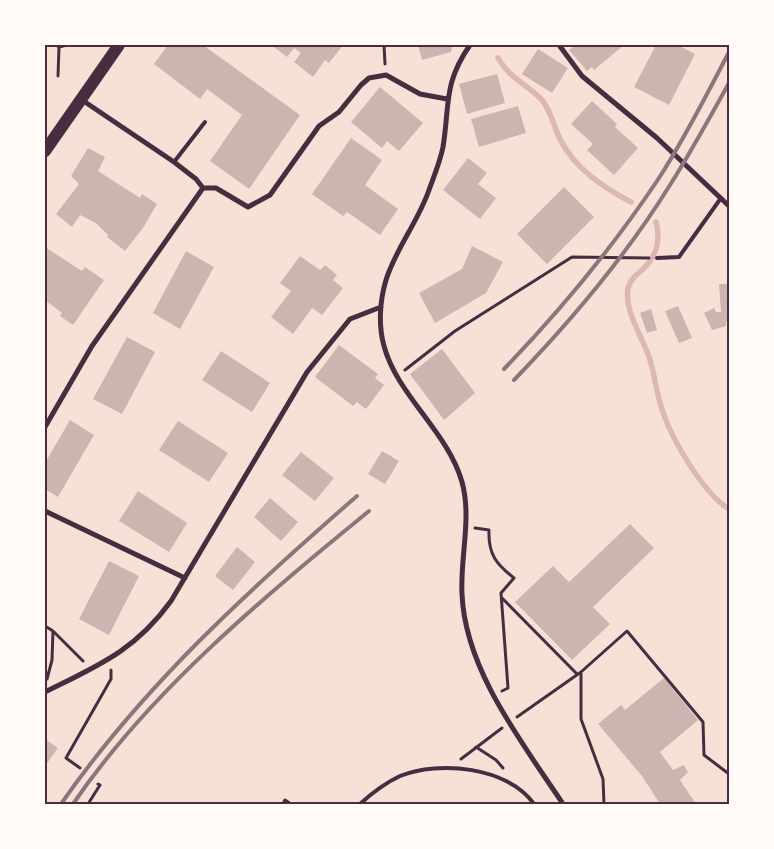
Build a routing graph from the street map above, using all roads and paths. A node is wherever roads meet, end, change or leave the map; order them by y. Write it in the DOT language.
graph roads {
  1 [pos="67,45"];
  2 [pos="119,45"];
  3 [pos="384,45"];
  4 [pos="470,45"];
  5 [pos="558,45"];
  6 [pos="57,46"];
  7 [pos="386,75"];
  8 [pos="58,76"];
  9 [pos="80,99"];
  10 [pos="448,100"];
  11 [pos="205,122"];
  12 [pos="45,152"];
  13 [pos="174,162"];
  14 [pos="203,188"];
  15 [pos="721,198"];
  16 [pos="729,206"];
  17 [pos="657,258"];
  18 [pos="381,307"];
  19 [pos="398,376"];
  20 [pos="45,427"];
  21 [pos="45,511"];
  22 [pos="465,527"];
  23 [pos="185,578"];
  24 [pos="502,598"];
  25 [pos="45,626"];
  26 [pos="53,631"];
  27 [pos="112,659"];
  28 [pos="91,669"];
  29 [pos="579,673"];
  30 [pos="45,685"];
  31 [pos="45,692"];
  32 [pos="493,696"];
  33 [pos="533,706"];
  34 [pos="485,741"];
  35 [pos="476,748"];
  36 [pos="451,767"];
  37 [pos="80,768"];
  38 [pos="729,774"];
  39 [pos="98,784"];
  40 [pos="513,785"];
  41 [pos="88,804"];
  42 [pos="283,804"];
  43 [pos="291,804"];
  44 [pos="360,804"];
  45 [pos="534,804"];
  46 [pos="563,804"];
  47 [pos="604,804"];
  1 -- 6 [label="path"];
  2 -- 9 [label="main road"];
  3 -- 7 [label="path"];
  4 -- 10 [label="street"];
  5 -- 15 [label="street"];
  6 -- 8 [label="path"];
  7 -- 10 [label="street"];
  7 -- 14 [label="street"];
  9 -- 12 [label="main road"];
  9 -- 13 [label="street"];
  10 -- 18 [label="street"];
  11 -- 13 [label="lane"];
  13 -- 14 [label="street"];
  14 -- 20 [label="street"];
  15 -- 16 [label="street"];
  15 -- 17 [label="lane"];
  17 -- 19 [label="path"];
  18 -- 19 [label="street"];
  18 -- 23 [label="street"];
  19 -- 22 [label="street"];
  21 -- 23 [label="street"];
  22 -- 24 [label="path"];
  22 -- 32 [label="street"];
  23 -- 27 [label="street"];
  24 -- 29 [label="path"];
  24 -- 32 [label="path"];
  25 -- 26 [label="path"];
  26 -- 28 [label="path"];
  26 -- 30 [label="path"];
  27 -- 28 [label="street"];
  27 -- 37 [label="path"];
  28 -- 31 [label="street"];
  29 -- 33 [label="path"];
  29 -- 38 [label="path"];
  29 -- 47 [label="path"];
  32 -- 46 [label="street"];
  34 -- 35 [label="path"];
  35 -- 36 [label="path"];
  35 -- 40 [label="path"];
  36 -- 40 [label="lane"];
  36 -- 44 [label="lane"];
  39 -- 41 [label="path"];
  40 -- 45 [label="lane"];
  42 -- 43 [label="path"];
}
